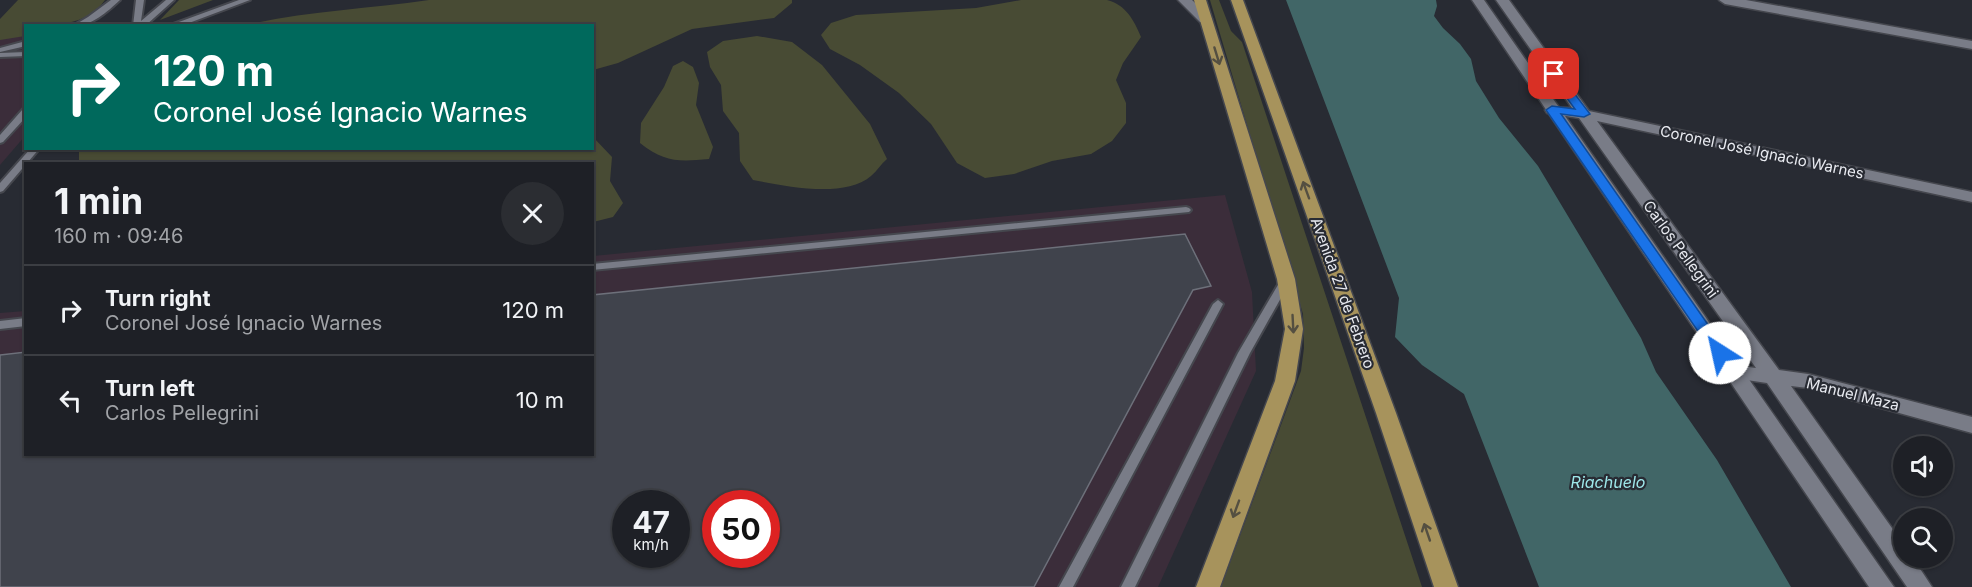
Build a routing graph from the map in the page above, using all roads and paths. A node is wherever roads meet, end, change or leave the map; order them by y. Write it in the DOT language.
graph roads {
  1 [pos="116,0"];
  2 [pos="140,0"];
  3 [pos="170,0"];
  4 [pos="246,0"];
  5 [pos="1184,0"];
  6 [pos="1200,0"];
  7 [pos="1237,0"];
  8 [pos="1478,0"];
  9 [pos="1502,0"];
  10 [pos="1725,0"];
  11 [pos="1205,19"];
  12 [pos="81,24"];
  13 [pos="138,24"];
  14 [pos="140,24"];
  15 [pos="178,24"];
  16 [pos="24,44"];
  17 [pos="1972,45"];
  18 [pos="0,50"];
  19 [pos="24,54"];
  20 [pos="0,55"];
  21 [pos="1552,110"];
  22 [pos="24,113"];
  23 [pos="1584,114"];
  24 [pos="0,140"];
  25 [pos="34,150"];
  26 [pos="1,187"];
  27 [pos="1972,197"];
  28 [pos="1186,210"];
  29 [pos="594,267"];
  30 [pos="1286,279"];
  31 [pos="1218,304"];
  32 [pos="24,322"];
  33 [pos="0,325"];
  34 [pos="1733,372"];
  35 [pos="1773,377"];
  36 [pos="1972,424"];
  37 [pos="1066,587"];
  38 [pos="1128,587"];
  39 [pos="1208,587"];
  40 [pos="1446,587"];
  41 [pos="1882,587"];
  42 [pos="1920,587"];
  1 -- 12 [label="lane"];
  2 -- 13 [label="lane"];
  3 -- 14 [label="lane"];
  4 -- 15 [label="lane"];
  5 -- 11 [label="street"];
  6 -- 11 [label="main road"];
  40 -- 7 [label="main road, Avenida 27 de Febrero, one-way"];
  8 -- 21 [label="street, Carlos Pellegrini"];
  9 -- 23 [label="street, Carlos Pellegrini"];
  10 -- 17 [label="street"];
  11 -- 30 [label="main road, one-way"];
  16 -- 18 [label="lane"];
  19 -- 20 [label="lane"];
  21 -- 23 [label="street, Coronel José Ignacio Warnes"];
  21 -- 34 [label="street, Carlos Pellegrini"];
  22 -- 24 [label="lane"];
  23 -- 27 [label="street, Coronel José Ignacio Warnes"];
  23 -- 35 [label="street, Carlos Pellegrini"];
  25 -- 26 [label="lane"];
  28 -- 29 [label="lane"];
  30 -- 38 [label="lane"];
  30 -- 39 [label="main road, one-way"];
  31 -- 37 [label="lane"];
  32 -- 33 [label="lane"];
  34 -- 35 [label="street, Manuel Maza"];
  34 -- 41 [label="street, Carlos Pellegrini"];
  35 -- 36 [label="street, Manuel Maza"];
  35 -- 42 [label="street, Carlos Pellegrini"];
}
